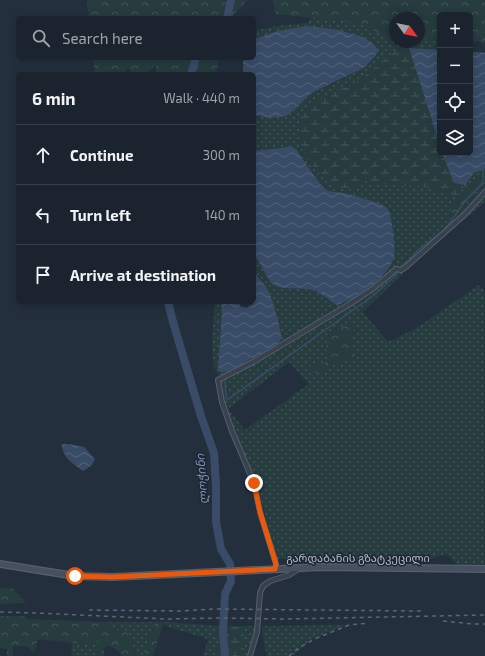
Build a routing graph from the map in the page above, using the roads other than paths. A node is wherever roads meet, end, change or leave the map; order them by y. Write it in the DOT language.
graph roads {
  1 [pos="485,192"];
  2 [pos="0,564"];
  3 [pos="300,568"];
  4 [pos="275,569"];
  5 [pos="485,569"];
  6 [pos="250,656"];
  1 -- 4 [label="street"];
  2 -- 4 [label="main road, გარდაბანის გზატკეცილი"];
  3 -- 4 [label="main road, გარდაბანის გზატკეცილი"];
  3 -- 5 [label="main road, გარდაბანის გზატკეცილი"];
  3 -- 6 [label="street"];
}
